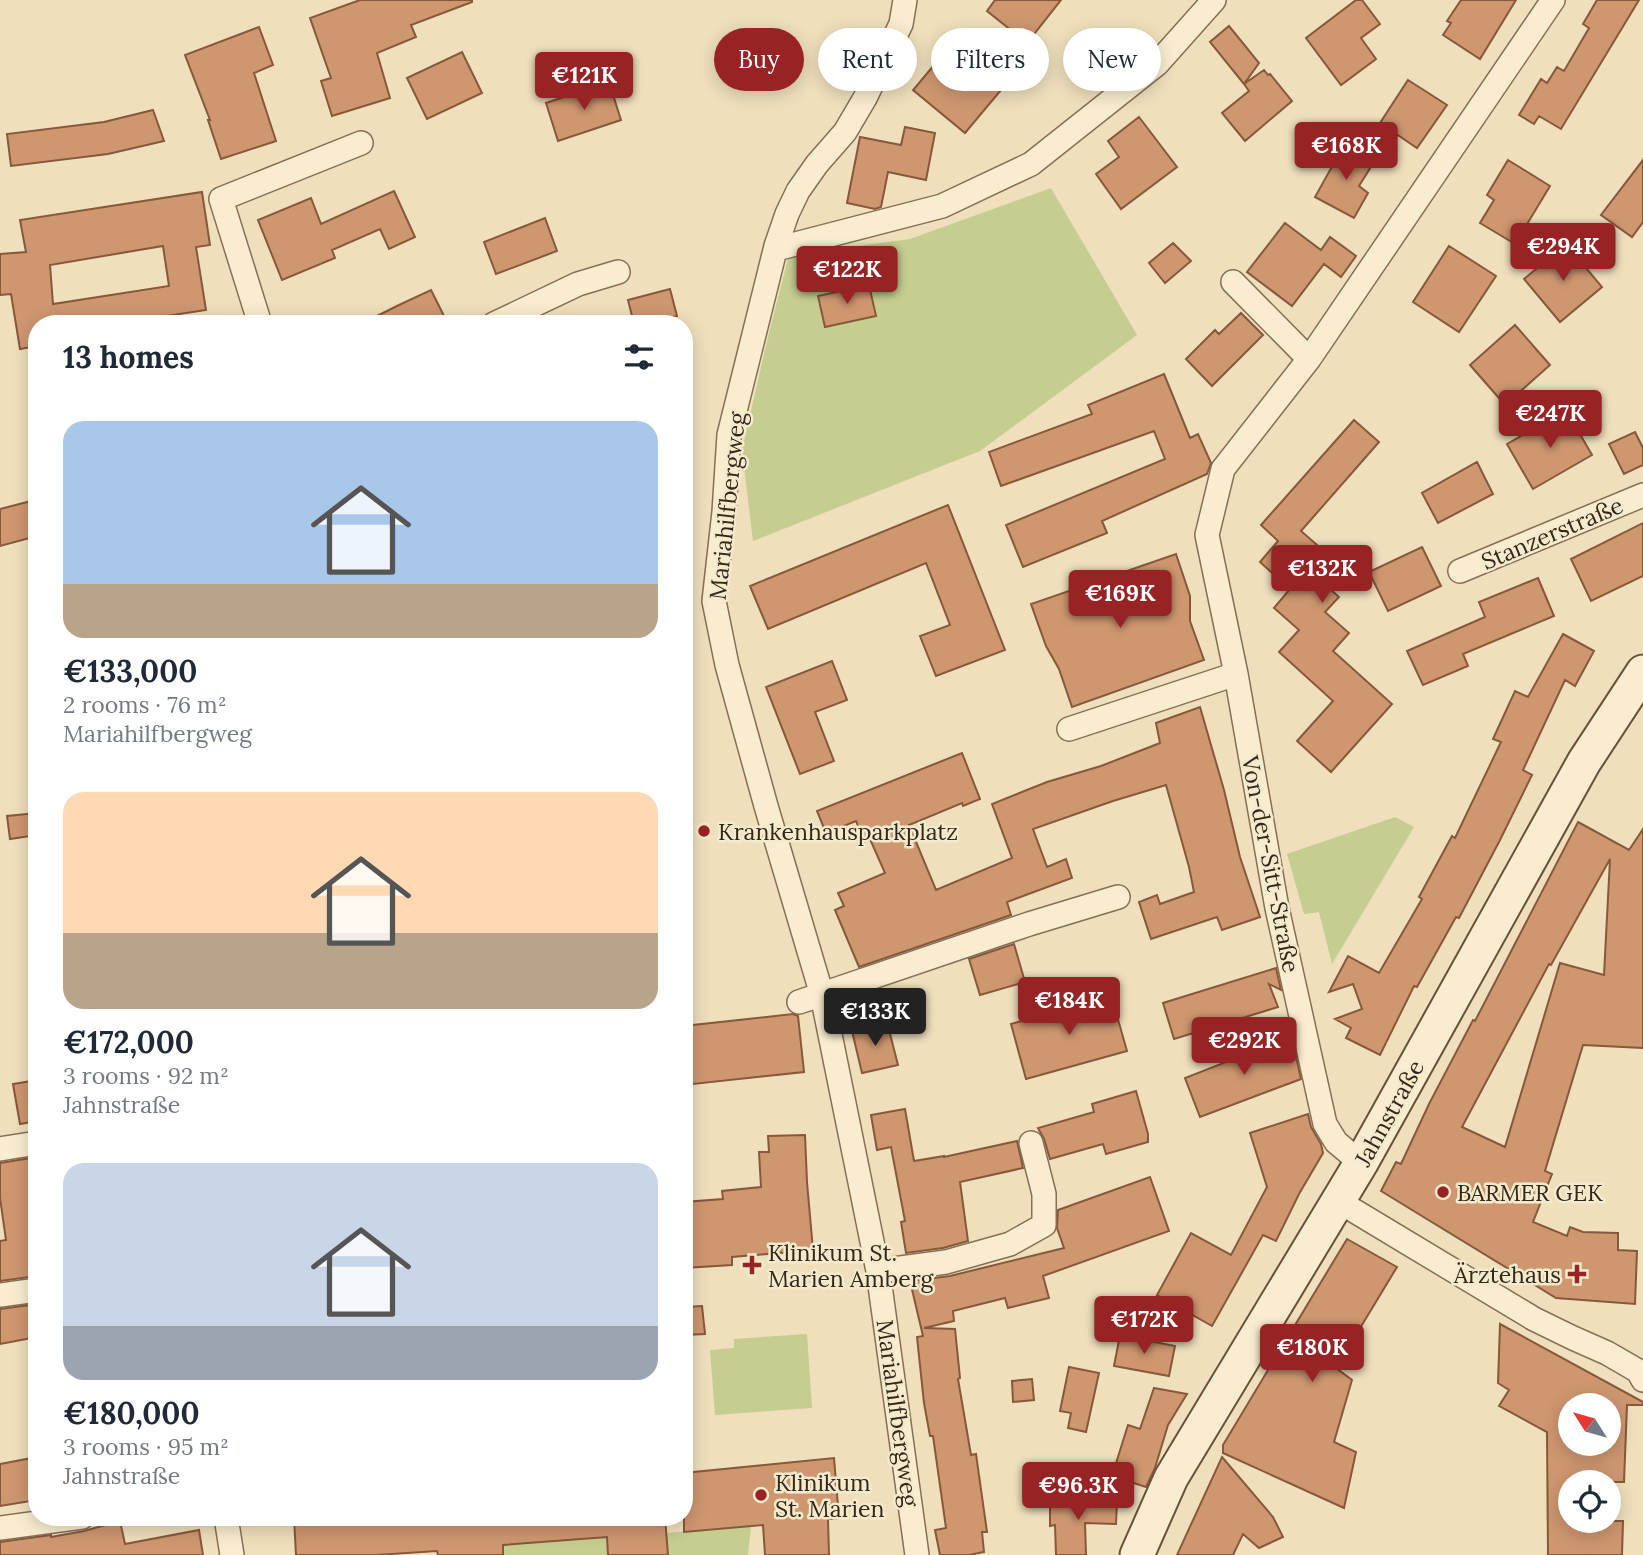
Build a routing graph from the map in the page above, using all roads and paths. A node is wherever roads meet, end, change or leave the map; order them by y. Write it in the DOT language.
graph roads {
  1 [pos="905,0"];
  2 [pos="1214,0"];
  3 [pos="1553,0"];
  4 [pos="361,143"];
  5 [pos="776,246"];
  6 [pos="618,272"];
  7 [pos="1233,282"];
  8 [pos="257,315"];
  9 [pos="513,315"];
  10 [pos="1309,359"];
  11 [pos="1643,495"];
  12 [pos="1460,571"];
  13 [pos="1643,671"];
  14 [pos="1236,674"];
  15 [pos="1069,729"];
  16 [pos="1118,897"];
  17 [pos="822,995"];
  18 [pos="799,1002"];
  19 [pos="1031,1143"];
  20 [pos="28,1144"];
  21 [pos="0,1149"];
  22 [pos="1361,1163"];
  23 [pos="1338,1201"];
  24 [pos="878,1271"];
  25 [pos="28,1291"];
  26 [pos="0,1295"];
  27 [pos="1639,1366"];
  28 [pos="28,1524"];
  29 [pos="227,1526"];
  30 [pos="0,1528"];
  31 [pos="232,1555"];
  32 [pos="917,1555"];
  33 [pos="1137,1555"];
  1 -- 5 [label="street, Mariahilfbergweg"];
  2 -- 5 [label="street"];
  3 -- 10 [label="street, Von-der-Sitt-Straße"];
  4 -- 8 [label="street"];
  5 -- 17 [label="street, Mariahilfbergweg"];
  6 -- 9 [label="street"];
  7 -- 10 [label="street"];
  10 -- 14 [label="street, Von-der-Sitt-Straße"];
  11 -- 12 [label="street, Stanzerstraße"];
  13 -- 22 [label="street, Jahnstraße"];
  14 -- 15 [label="street"];
  14 -- 22 [label="street, Von-der-Sitt-Straße"];
  16 -- 17 [label="street"];
  17 -- 18 [label="street"];
  17 -- 24 [label="street, Mariahilfbergweg"];
  19 -- 24 [label="street"];
  20 -- 21 [label="street"];
  22 -- 23 [label="street, Jahnstraße"];
  23 -- 27 [label="street"];
  23 -- 33 [label="street, Jahnstraße"];
  24 -- 32 [label="street, Mariahilfbergweg"];
  25 -- 26 [label="street"];
  28 -- 30 [label="street"];
  29 -- 31 [label="street"];
}
